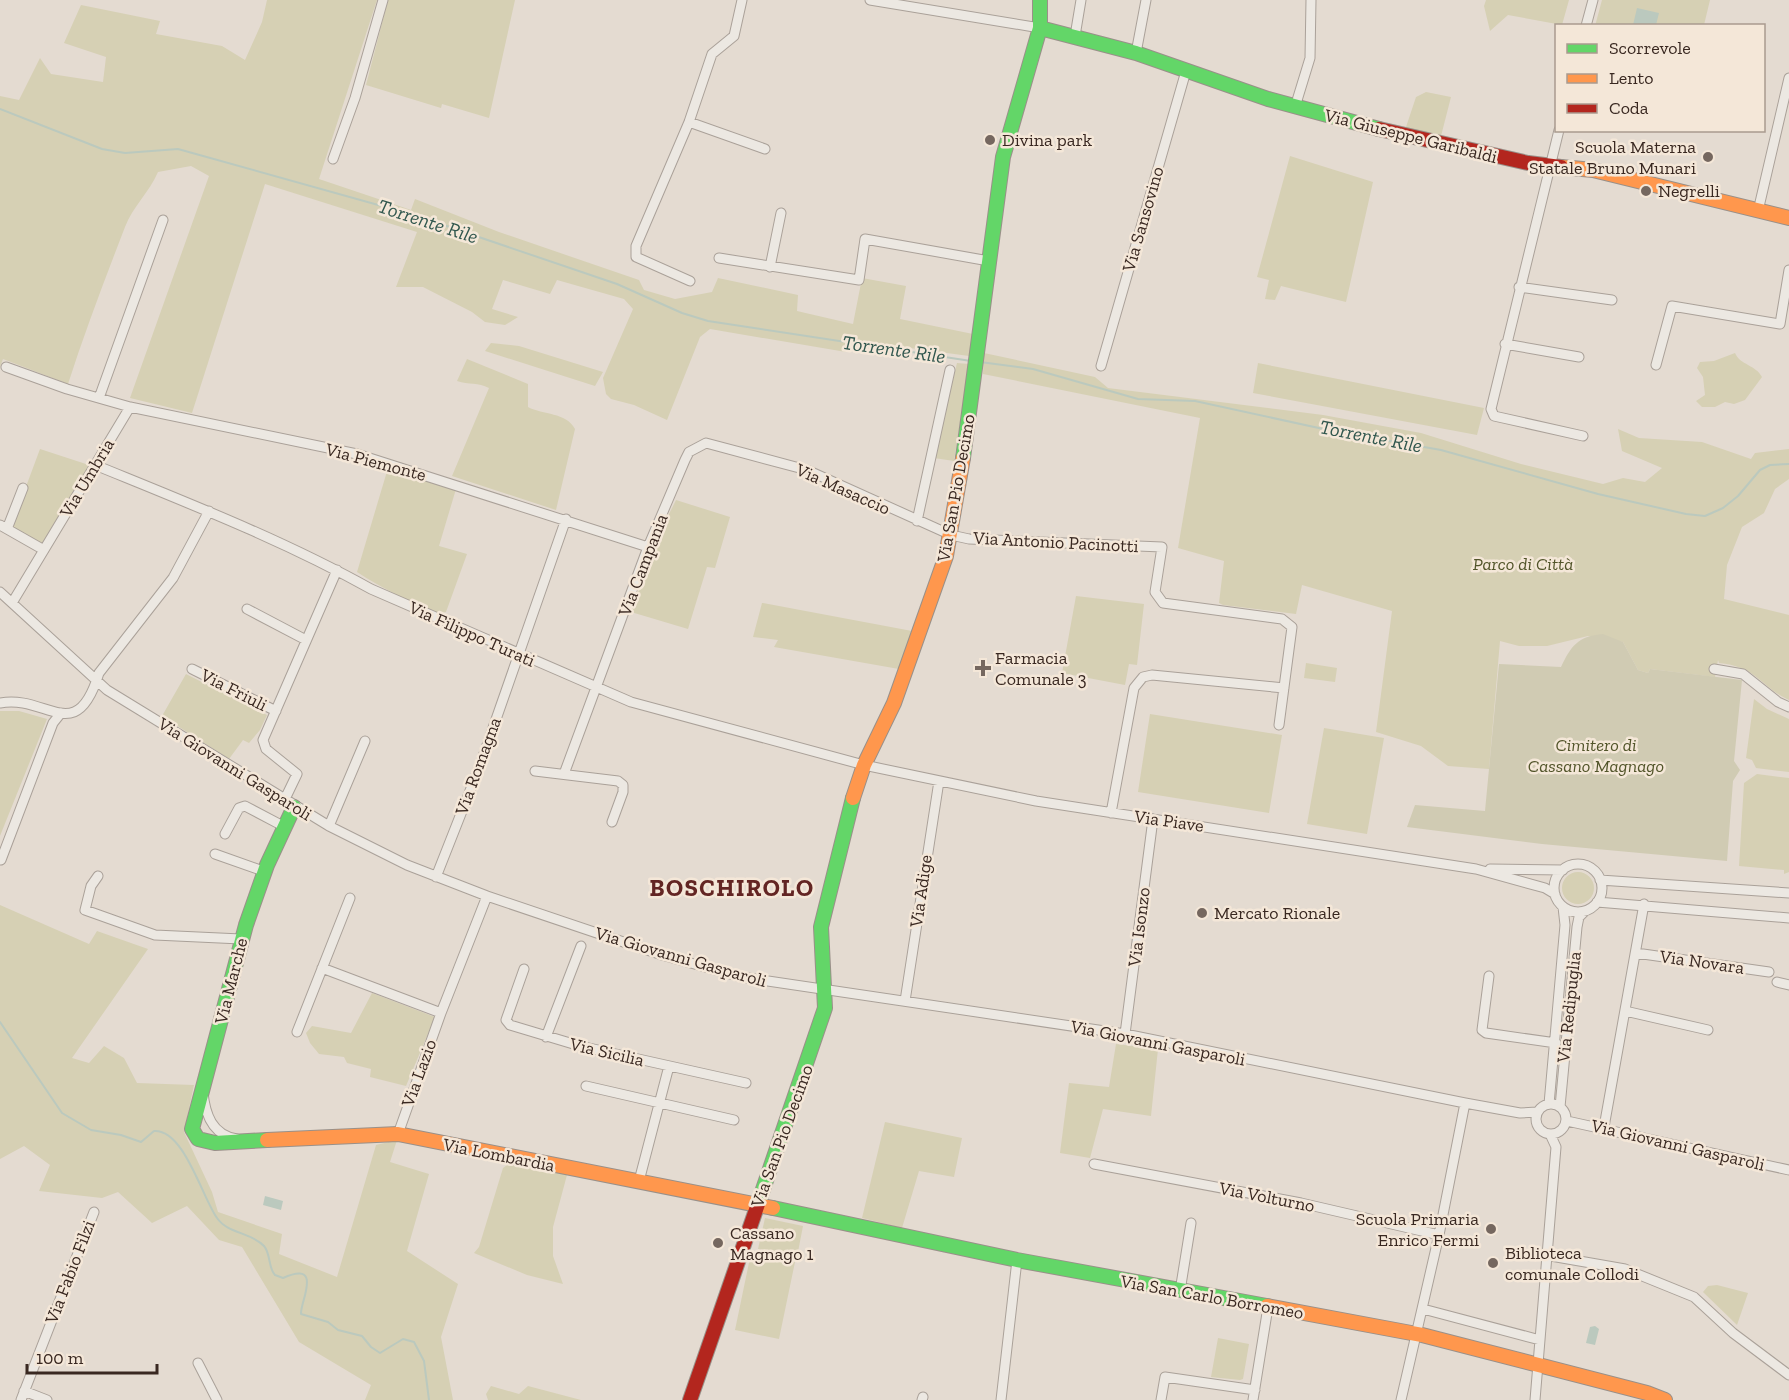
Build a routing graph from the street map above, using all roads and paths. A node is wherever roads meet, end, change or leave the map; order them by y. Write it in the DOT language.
graph roads {
  1 [pos="382,0"];
  2 [pos="742,0"];
  3 [pos="870,0"];
  4 [pos="1040,0"];
  5 [pos="1081,0"];
  6 [pos="1146,0"];
  7 [pos="1311,0"];
  8 [pos="1593,0"];
  9 [pos="935,5"];
  10 [pos="1587,24"];
  11 [pos="1040,28"];
  12 [pos="1075,36"];
  13 [pos="1136,54"];
  14 [pos="1186,71"];
  15 [pos="1789,78"];
  16 [pos="1294,107"];
  17 [pos="689,122"];
  18 [pos="1558,132"];
  19 [pos="765,149"];
  20 [pos="333,159"];
  21 [pos="1549,167"];
  22 [pos="1758,211"];
  23 [pos="781,213"];
  24 [pos="1789,218"];
  25 [pos="163,220"];
  26 [pos="718,258"];
  27 [pos="989,261"];
  28 [pos="770,267"];
  29 [pos="1789,270"];
  30 [pos="690,281"];
  31 [pos="1520,287"];
  32 [pos="1612,300"];
  33 [pos="1505,344"];
  34 [pos="1580,357"];
  35 [pos="1656,365"];
  36 [pos="1101,366"];
  37 [pos="6,367"];
  38 [pos="950,370"];
  39 [pos="99,398"];
  40 [pos="130,407"];
  41 [pos="1583,436"];
  42 [pos="697,447"];
  43 [pos="95,465"];
  44 [pos="23,488"];
  45 [pos="209,512"];
  46 [pos="566,519"];
  47 [pos="917,521"];
  48 [pos="4,527"];
  49 [pos="951,535"];
  50 [pos="648,547"];
  51 [pos="44,550"];
  52 [pos="337,570"];
  53 [pos="0,592"];
  54 [pos="12,603"];
  55 [pos="247,609"];
  56 [pos="306,640"];
  57 [pos="518,655"];
  58 [pos="192,669"];
  59 [pos="1714,669"];
  60 [pos="97,682"];
  61 [pos="1284,688"];
  62 [pos="597,689"];
  63 [pos="0,703"];
  64 [pos="1789,707"];
  65 [pos="276,711"];
  66 [pos="61,713"];
  67 [pos="1279,725"];
  68 [pos="365,741"];
  69 [pos="864,765"];
  70 [pos="535,771"];
  71 [pos="564,774"];
  72 [pos="939,781"];
  73 [pos="289,804"];
  74 [pos="1111,813"];
  75 [pos="1153,819"];
  76 [pos="612,822"];
  77 [pos="284,826"];
  78 [pos="329,826"];
  79 [pos="225,834"];
  80 [pos="215,854"];
  81 [pos="1,860"];
  82 [pos="1476,869"];
  83 [pos="1563,870"];
  84 [pos="263,871"];
  85 [pos="98,876"];
  86 [pos="436,877"];
  87 [pos="1600,880"];
  88 [pos="1789,893"];
  89 [pos="1555,894"];
  90 [pos="487,896"];
  91 [pos="350,898"];
  92 [pos="1597,902"];
  93 [pos="1644,904"];
  94 [pos="1563,907"];
  95 [pos="1585,910"];
  96 [pos="1789,918"];
  97 [pos="241,939"];
  98 [pos="581,946"];
  99 [pos="1636,953"];
  100 [pos="322,968"];
  101 [pos="524,969"];
  102 [pos="1769,972"];
  103 [pos="1489,976"];
  104 [pos="1777,982"];
  105 [pos="1789,985"];
  106 [pos="825,988"];
  107 [pos="905,1001"];
  108 [pos="1625,1011"];
  109 [pos="441,1013"];
  110 [pos="1708,1030"];
  111 [pos="297,1032"];
  112 [pos="1125,1034"];
  113 [pos="546,1037"];
  114 [pos="1556,1043"];
  115 [pos="669,1066"];
  116 [pos="746,1083"];
  117 [pos="586,1086"];
  118 [pos="203,1091"];
  119 [pos="659,1103"];
  120 [pos="1465,1103"];
  121 [pos="1549,1104"];
  122 [pos="1560,1107"];
  123 [pos="1536,1116"];
  124 [pos="734,1120"];
  125 [pos="1567,1121"];
  126 [pos="1604,1127"];
  127 [pos="398,1134"];
  128 [pos="1550,1134"];
  129 [pos="239,1140"];
  130 [pos="1094,1164"];
  131 [pos="1789,1170"];
  132 [pos="639,1181"];
  133 [pos="757,1204"];
  134 [pos="94,1212"];
  135 [pos="1191,1223"];
  136 [pos="1439,1235"];
  137 [pos="1545,1255"];
  138 [pos="1017,1260"];
  139 [pos="1180,1292"];
  140 [pos="1268,1307"];
  141 [pos="1423,1309"];
  142 [pos="1416,1334"];
  143 [pos="1540,1340"];
  144 [pos="198,1363"];
  145 [pos="1539,1366"];
  146 [pos="1789,1375"];
  147 [pos="1254,1395"];
  148 [pos="23,1396"];
  149 [pos="47,1400"];
  150 [pos="218,1400"];
  151 [pos="691,1400"];
  152 [pos="1001,1400"];
  153 [pos="1161,1400"];
  154 [pos="1401,1400"];
  155 [pos="1535,1400"];
  156 [pos="1665,1400"];
  1 -- 20 [label="street"];
  2 -- 17 [label="street"];
  3 -- 9 [label="street"];
  4 -- 11 [label="street, Via San Pio Decimo"];
  5 -- 12 [label="street"];
  6 -- 13 [label="street"];
  7 -- 16 [label="street"];
  8 -- 10 [label="street"];
  9 -- 11 [label="street"];
  11 -- 12 [label="street, Via Giuseppe Garibaldi"];
  11 -- 27 [label="street, Via San Pio Decimo"];
  12 -- 13 [label="street, Via Giuseppe Garibaldi"];
  13 -- 14 [label="street, Via Giuseppe Garibaldi"];
  14 -- 16 [label="street, Via Giuseppe Garibaldi"];
  14 -- 36 [label="street, Via Sansovino"];
  15 -- 22 [label="street"];
  16 -- 21 [label="street, Via Giuseppe Garibaldi"];
  17 -- 19 [label="street"];
  17 -- 30 [label="street"];
  18 -- 21 [label="street"];
  21 -- 22 [label="street, Via Giuseppe Garibaldi"];
  21 -- 31 [label="street"];
  22 -- 24 [label="street, Via Giuseppe Garibaldi"];
  23 -- 28 [label="street"];
  25 -- 39 [label="street"];
  26 -- 28 [label="street"];
  27 -- 28 [label="street"];
  27 -- 49 [label="street, Via San Pio Decimo"];
  29 -- 35 [label="street"];
  31 -- 32 [label="street"];
  31 -- 33 [label="street"];
  33 -- 34 [label="street"];
  33 -- 41 [label="street"];
  37 -- 39 [label="street, Via Piemonte"];
  38 -- 47 [label="street"];
  39 -- 40 [label="street, Via Piemonte"];
  40 -- 43 [label="street, Via Umbria"];
  40 -- 46 [label="street, Via Piemonte"];
  42 -- 47 [label="street, Via Masaccio"];
  42 -- 50 [label="street, Via Campania"];
  43 -- 45 [label="street, Via Filippo Turati"];
  43 -- 51 [label="street, Via Umbria"];
  44 -- 48 [label="street"];
  45 -- 52 [label="street, Via Filippo Turati"];
  45 -- 60 [label="street"];
  46 -- 50 [label="street, Via Piemonte"];
  46 -- 57 [label="street, Via Romagna"];
  47 -- 49 [label="street, Via Masaccio"];
  48 -- 51 [label="street"];
  49 -- 61 [label="street, Via Antonio Pacinotti"];
  49 -- 69 [label="street, Via San Pio Decimo"];
  50 -- 62 [label="street, Via Campania"];
  51 -- 54 [label="street, Via Umbria"];
  52 -- 56 [label="street, Via Friuli"];
  52 -- 57 [label="street, Via Filippo Turati"];
  53 -- 54 [label="street, Via Giovanni Gasparoli"];
  54 -- 60 [label="street, Via Giovanni Gasparoli"];
  55 -- 56 [label="street"];
  56 -- 65 [label="street, Via Friuli"];
  57 -- 62 [label="street, Via Filippo Turati"];
  57 -- 86 [label="street, Via Romagna"];
  58 -- 65 [label="street, Via Friuli"];
  59 -- 64 [label="street"];
  60 -- 66 [label="street"];
  60 -- 73 [label="street, Via Giovanni Gasparoli"];
  61 -- 67 [label="street"];
  61 -- 74 [label="street"];
  62 -- 69 [label="street, Via Filippo Turati"];
  62 -- 71 [label="street, Via Campania"];
  63 -- 66 [label="street"];
  65 -- 73 [label="street, Via Friuli"];
  66 -- 81 [label="street"];
  68 -- 78 [label="street"];
  69 -- 72 [label="street, Via Piave"];
  69 -- 106 [label="street, Via San Pio Decimo"];
  70 -- 71 [label="street"];
  71 -- 76 [label="street"];
  72 -- 74 [label="street, Via Piave"];
  72 -- 107 [label="street, Via Adige"];
  73 -- 77 [label="street, Via Marche"];
  73 -- 78 [label="street, Via Giovanni Gasparoli"];
  74 -- 75 [label="street, Via Piave"];
  75 -- 82 [label="street, Via Piave"];
  75 -- 112 [label="street, Via Isonzo"];
  77 -- 79 [label="street"];
  77 -- 84 [label="street, Via Marche"];
  78 -- 86 [label="street, Via Giovanni Gasparoli"];
  80 -- 84 [label="street"];
  82 -- 83 [label="street, Via Piave"];
  82 -- 89 [label="street, Via Piave"];
  83 -- 87 [label="street"];
  83 -- 89 [label="street"];
  84 -- 97 [label="street, Via Marche"];
  85 -- 97 [label="street"];
  86 -- 90 [label="street, Via Giovanni Gasparoli"];
  87 -- 88 [label="street"];
  87 -- 92 [label="street"];
  89 -- 94 [label="street"];
  90 -- 106 [label="street, Via Giovanni Gasparoli"];
  90 -- 109 [label="street, Via Lazio"];
  91 -- 100 [label="street"];
  92 -- 93 [label="street"];
  92 -- 95 [label="street"];
  93 -- 96 [label="street"];
  93 -- 99 [label="street, Via Novara"];
  94 -- 95 [label="street"];
  94 -- 114 [label="street, Via Redipuglia"];
  95 -- 122 [label="street, Via Redipuglia"];
  97 -- 118 [label="street, Via Marche"];
  98 -- 113 [label="street, Via Sicilia"];
  99 -- 102 [label="street, Via Novara"];
  99 -- 108 [label="street, Via Novara"];
  100 -- 109 [label="street"];
  100 -- 111 [label="street"];
  101 -- 113 [label="street, Via Sicilia"];
  103 -- 114 [label="street, Via Redipuglia"];
  104 -- 105 [label="street"];
  106 -- 107 [label="street, Via Giovanni Gasparoli"];
  106 -- 133 [label="street, Via San Pio Decimo"];
  107 -- 112 [label="street, Via Giovanni Gasparoli"];
  108 -- 110 [label="street"];
  108 -- 126 [label="street, Via Novara"];
  109 -- 127 [label="street, Via Lazio"];
  112 -- 120 [label="street, Via Giovanni Gasparoli"];
  113 -- 115 [label="street, Via Sicilia"];
  114 -- 121 [label="street, Via Redipuglia"];
  115 -- 116 [label="street, Via Sicilia"];
  115 -- 119 [label="street, Via Sicilia"];
  117 -- 119 [label="street"];
  118 -- 129 [label="street, Via Marche"];
  118 -- 129 [label="street, Via Marche"];
  119 -- 124 [label="street"];
  119 -- 132 [label="street, Via Sicilia"];
  120 -- 123 [label="street, Via Giovanni Gasparoli"];
  120 -- 136 [label="street"];
  121 -- 122 [label="street"];
  121 -- 123 [label="street"];
  122 -- 125 [label="street"];
  123 -- 128 [label="street"];
  125 -- 126 [label="street, Via Giovanni Gasparoli"];
  125 -- 128 [label="street"];
  126 -- 131 [label="street, Via Giovanni Gasparoli"];
  127 -- 129 [label="street, Via Lombardia"];
  127 -- 132 [label="street, Via Lombardia"];
  128 -- 137 [label="street"];
  130 -- 136 [label="street, Via Volturno"];
  132 -- 133 [label="street, Via Lombardia"];
  133 -- 138 [label="street, Via San Carlo Borromeo"];
  133 -- 151 [label="street, Via San Pio Decimo"];
  134 -- 148 [label="street, Via Fabio Filzi"];
  135 -- 139 [label="street"];
  136 -- 141 [label="street"];
  137 -- 143 [label="street"];
  137 -- 146 [label="street"];
  138 -- 139 [label="street, Via San Carlo Borromeo"];
  138 -- 152 [label="street"];
  139 -- 140 [label="street, Via San Carlo Borromeo"];
  140 -- 142 [label="street, Via San Carlo Borromeo"];
  140 -- 147 [label="street"];
  141 -- 142 [label="street"];
  141 -- 143 [label="street"];
  142 -- 145 [label="street, Via San Carlo Borromeo"];
  142 -- 154 [label="street"];
  143 -- 145 [label="street"];
  144 -- 150 [label="street"];
  145 -- 155 [label="street"];
  145 -- 156 [label="street, Via San Carlo Borromeo"];
  147 -- 153 [label="street"];
  148 -- 149 [label="street"];
}
